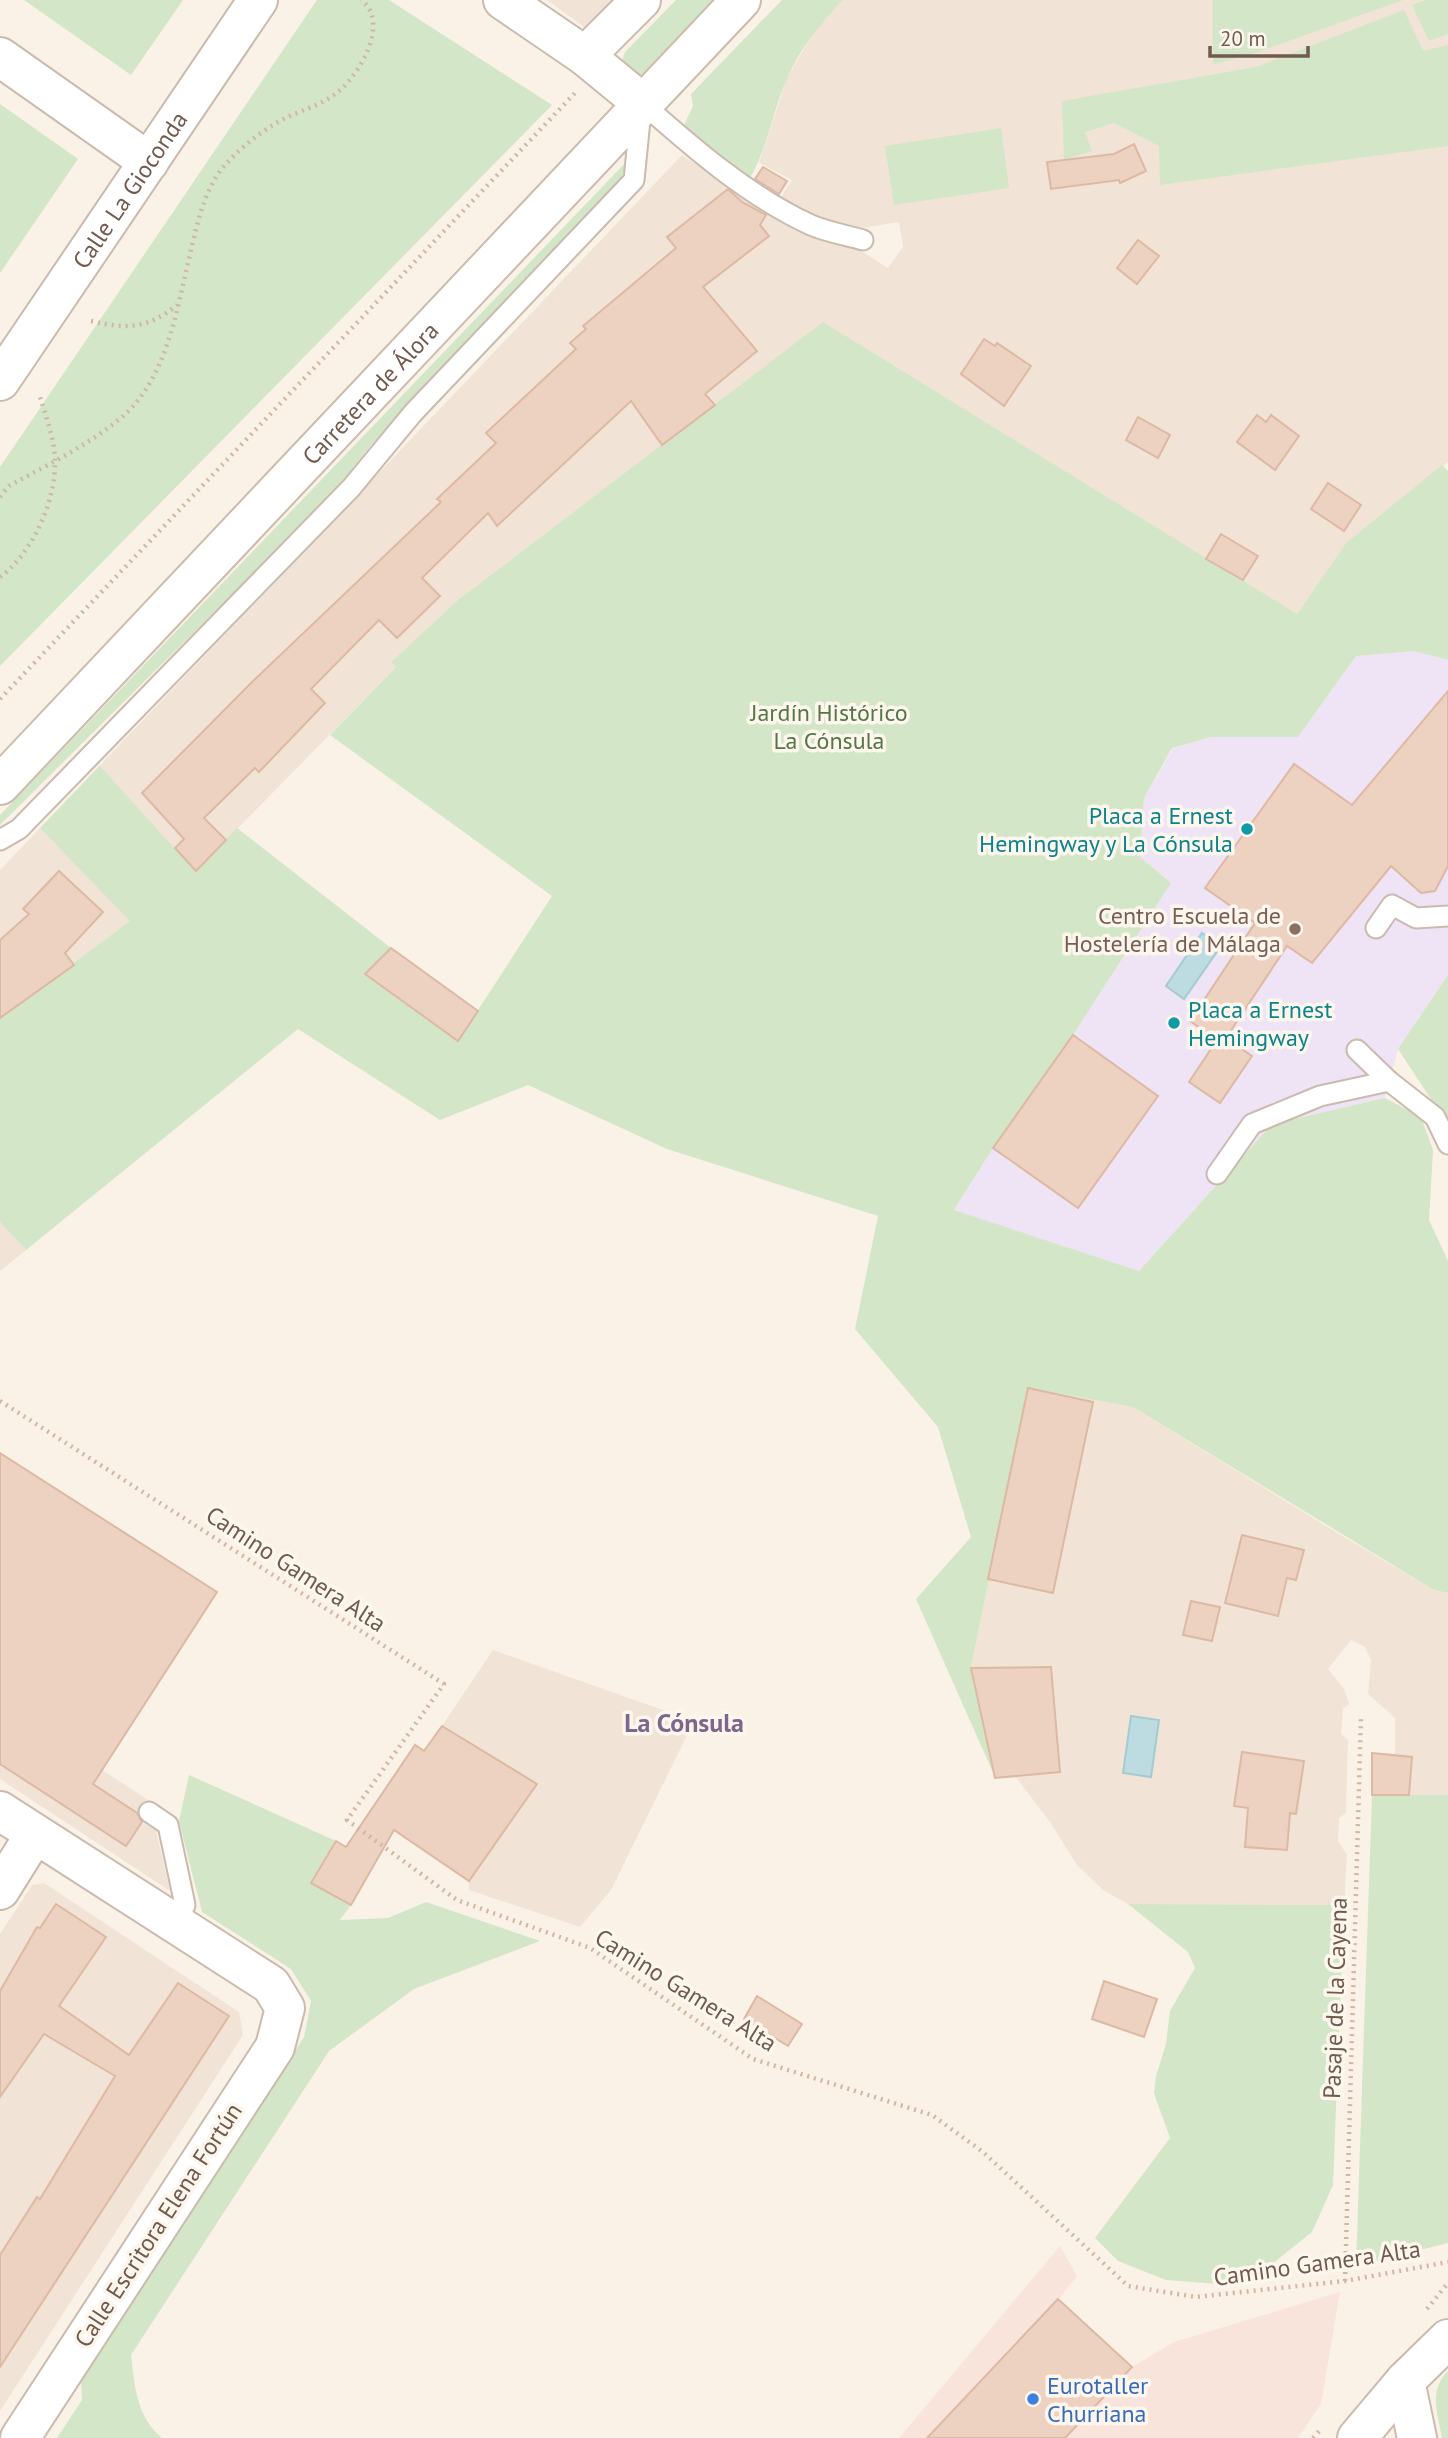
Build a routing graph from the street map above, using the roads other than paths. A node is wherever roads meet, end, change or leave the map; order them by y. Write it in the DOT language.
graph roads {
  1 [pos="258,0"];
  2 [pos="502,0"];
  3 [pos="641,0"];
  4 [pos="741,0"];
  5 [pos="0,57"];
  6 [pos="592,62"];
  7 [pos="642,102"];
  8 [pos="149,162"];
  9 [pos="863,240"];
  10 [pos="0,381"];
  11 [pos="0,786"];
  12 [pos="0,840"];
  13 [pos="1448,916"];
  14 [pos="1376,928"];
  15 [pos="1357,1050"];
  16 [pos="1389,1082"];
  17 [pos="1448,1144"];
  18 [pos="1217,1174"];
  19 [pos="0,1811"];
  20 [pos="149,1812"];
  21 [pos="35,1834"];
  22 [pos="0,1890"];
  23 [pos="177,1924"];
  24 [pos="1448,2339"];
  25 [pos="1405,2381"];
  26 [pos="20,2438"];
  27 [pos="1357,2438"];
  28 [pos="1417,2438"];
  1 -- 8 [label="street, Calle La Gioconda"];
  2 -- 6 [label="street"];
  3 -- 6 [label="street"];
  4 -- 7 [label="street, Carretera de Álora"];
  5 -- 8 [label="street"];
  6 -- 7 [label="street"];
  7 -- 9 [label="lane"];
  7 -- 11 [label="street, Carretera de Álora"];
  7 -- 12 [label="lane"];
  8 -- 10 [label="street, Calle La Gioconda"];
  13 -- 14 [label="lane"];
  15 -- 16 [label="lane"];
  16 -- 17 [label="lane"];
  16 -- 18 [label="lane"];
  19 -- 21 [label="street"];
  20 -- 23 [label="lane"];
  21 -- 22 [label="street"];
  21 -- 23 [label="street"];
  23 -- 26 [label="street, Calle Escritora Elena Fortún"];
  24 -- 25 [label="street"];
  25 -- 27 [label="street"];
  25 -- 28 [label="street"];
}
